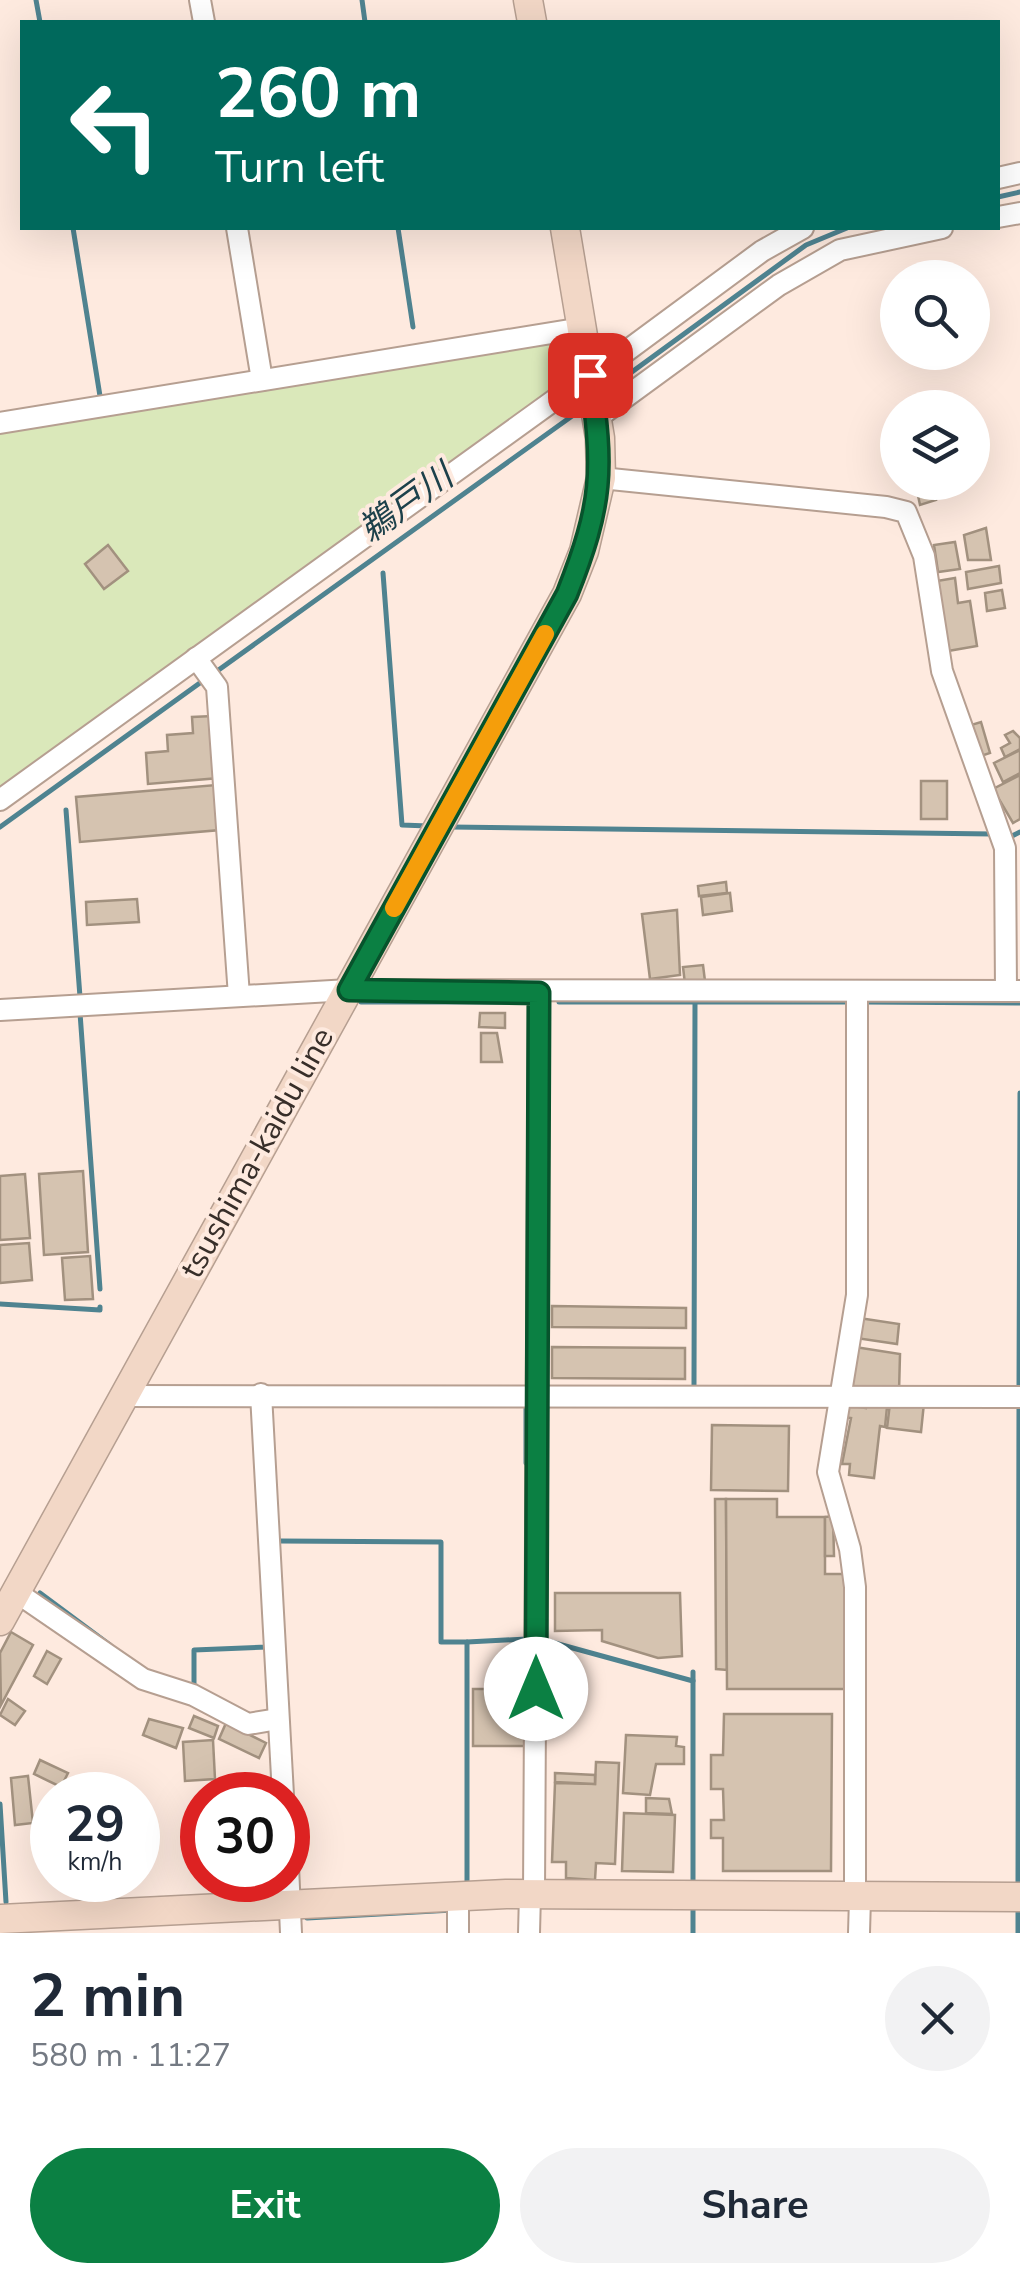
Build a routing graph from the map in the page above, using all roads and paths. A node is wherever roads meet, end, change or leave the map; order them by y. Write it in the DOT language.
graph roads {
  1 [pos="237,230"];
  2 [pos="565,230"];
  3 [pos="799,230"];
  4 [pos="933,230"];
  5 [pos="582,328"];
  6 [pos="590,379"];
  7 [pos="262,380"];
  8 [pos="596,417"];
  9 [pos="0,423"];
  10 [pos="600,478"];
  11 [pos="198,661"];
  12 [pos="0,800"];
  13 [pos="1013,845"];
  14 [pos="349,990"];
  15 [pos="1013,991"];
  16 [pos="857,992"];
  17 [pos="539,993"];
  18 [pos="239,996"];
  19 [pos="0,1010"];
  20 [pos="261,1394"];
  21 [pos="538,1394"];
  22 [pos="124,1396"];
  23 [pos="838,1397"];
  24 [pos="1020,1397"];
  25 [pos="16,1592"];
  26 [pos="0,1621"];
  27 [pos="278,1719"];
  28 [pos="281,1772"];
  29 [pos="532,1894"];
  30 [pos="458,1896"];
  31 [pos="1020,1897"];
  32 [pos="857,1898"];
  33 [pos="291,1919"];
  34 [pos="7,1923"];
  35 [pos="458,1933"];
  36 [pos="530,1933"];
  37 [pos="859,1933"];
  1 -- 7 [label="street"];
  2 -- 5 [label="main road, tsushima-kaidu line"];
  3 -- 6 [label="street"];
  4 -- 8 [label="street"];
  5 -- 6 [label="main road, tsushima-kaidu line"];
  5 -- 7 [label="street"];
  6 -- 8 [label="main road, tsushima-kaidu line"];
  6 -- 11 [label="street"];
  7 -- 9 [label="street"];
  8 -- 10 [label="main road, tsushima-kaidu line"];
  10 -- 13 [label="street"];
  10 -- 14 [label="main road, tsushima-kaidu line"];
  11 -- 12 [label="street"];
  11 -- 18 [label="street"];
  13 -- 15 [label="street"];
  14 -- 17 [label="street"];
  14 -- 18 [label="street"];
  14 -- 22 [label="main road, tsushima-kaidu line"];
  15 -- 16 [label="street"];
  16 -- 17 [label="street"];
  16 -- 23 [label="street"];
  17 -- 21 [label="street"];
  18 -- 19 [label="street"];
  20 -- 21 [label="street"];
  20 -- 22 [label="street"];
  20 -- 27 [label="street"];
  21 -- 23 [label="street"];
  21 -- 29 [label="street"];
  22 -- 25 [label="main road, tsushima-kaidu line"];
  23 -- 24 [label="street"];
  23 -- 32 [label="street"];
  25 -- 26 [label="main road, tsushima-kaidu line"];
  25 -- 27 [label="street"];
  27 -- 28 [label="street"];
  29 -- 30 [label="main road"];
  29 -- 32 [label="main road"];
  29 -- 36 [label="street"];
  30 -- 33 [label="main road"];
  30 -- 35 [label="street"];
  31 -- 32 [label="main road"];
  32 -- 37 [label="street"];
  33 -- 34 [label="main road"];
}
